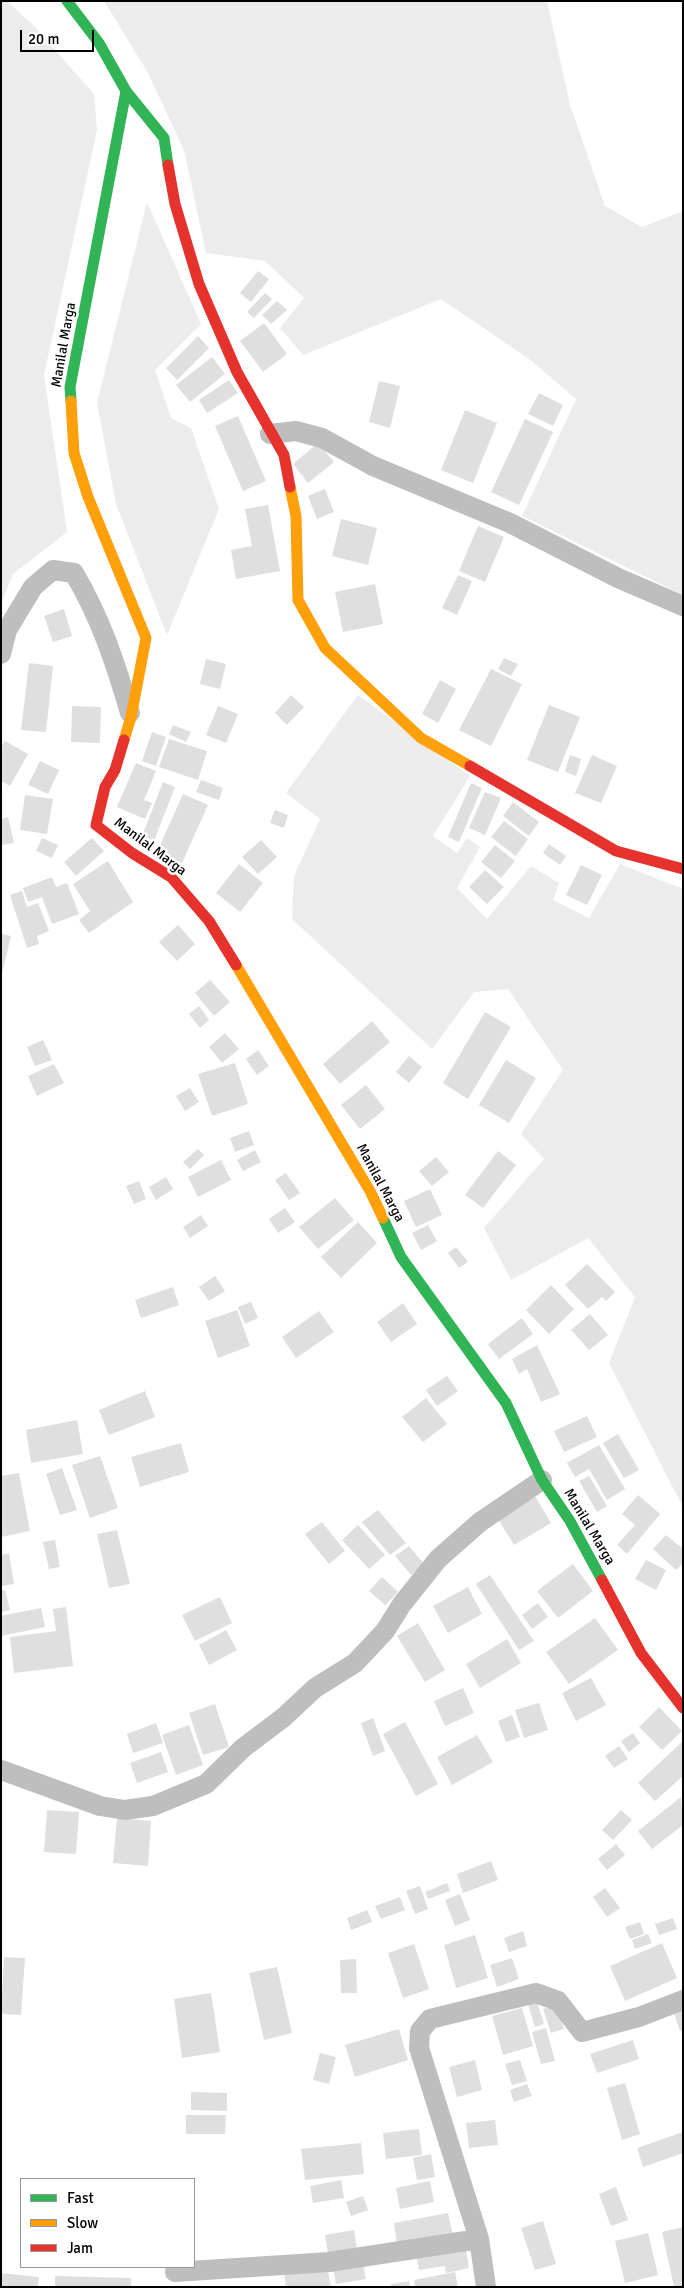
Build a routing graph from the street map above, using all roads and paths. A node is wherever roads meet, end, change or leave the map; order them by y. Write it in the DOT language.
graph roads {
  1 [pos="67,1"];
  2 [pos="126,91"];
  3 [pos="270,434"];
  4 [pos="683,606"];
  5 [pos="1,654"];
  6 [pos="131,717"];
  7 [pos="683,869"];
  8 [pos="542,1480"];
  9 [pos="683,1708"];
  10 [pos="1,1770"];
  11 [pos="683,2000"];
  12 [pos="479,2239"];
  13 [pos="175,2272"];
  14 [pos="486,2287"];
  1 -- 2 [label="street"];
  2 -- 3 [label="street"];
  2 -- 6 [label="street, Manilal Marga"];
  3 -- 4 [label="street"];
  3 -- 7 [label="street"];
  5 -- 6 [label="street"];
  6 -- 8 [label="street, Manilal Marga"];
  8 -- 9 [label="street, Manilal Marga"];
  8 -- 10 [label="street"];
  11 -- 12 [label="street"];
  12 -- 13 [label="street"];
  12 -- 14 [label="street"];
}
